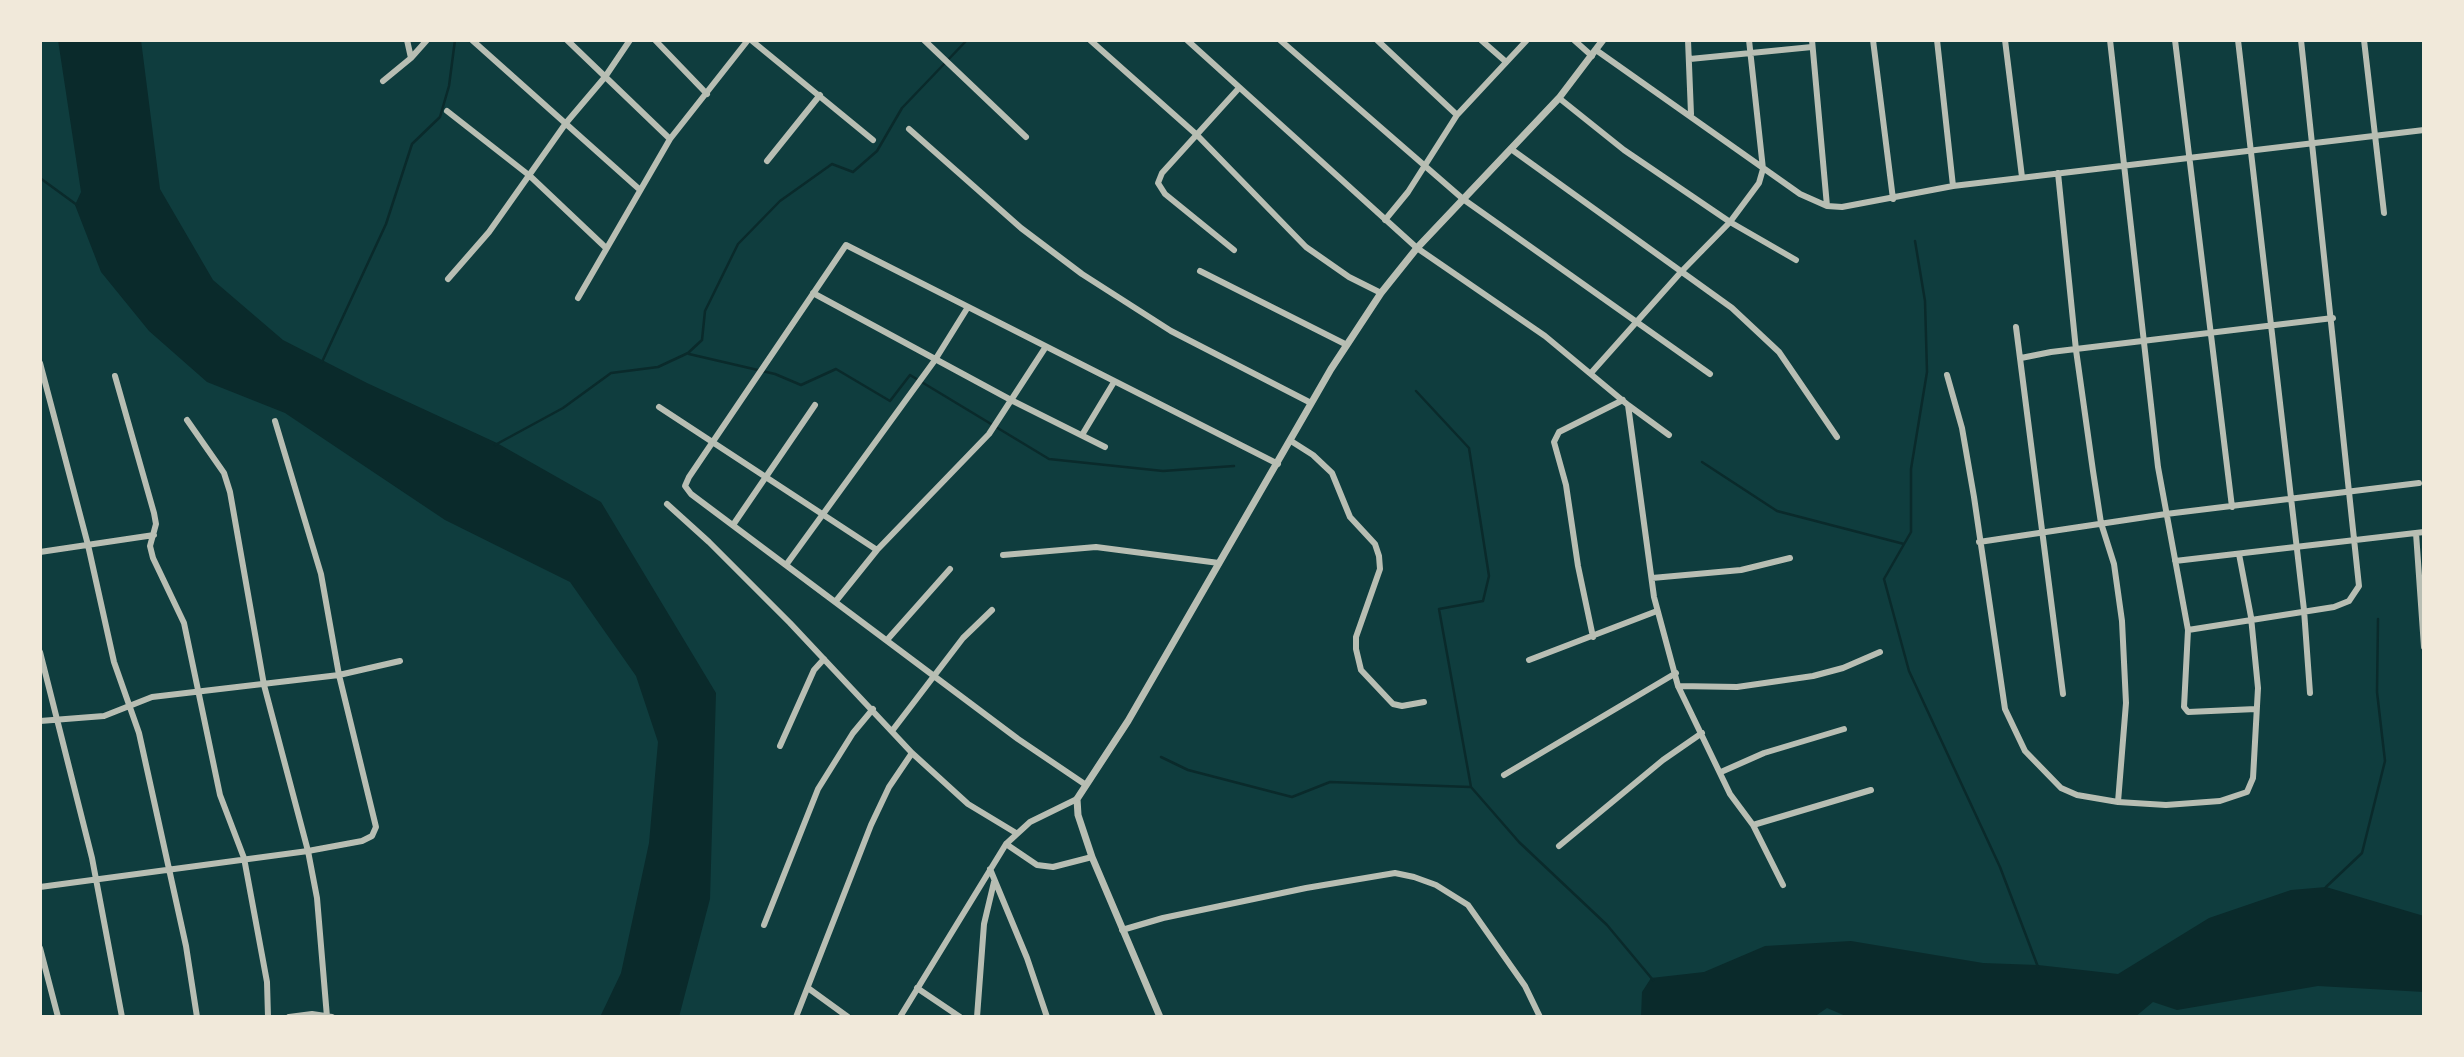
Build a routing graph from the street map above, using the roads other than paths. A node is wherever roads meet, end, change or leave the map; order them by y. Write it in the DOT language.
graph roads {
  1 [pos="407,40"];
  2 [pos="427,40"];
  3 [pos="472,40"];
  4 [pos="568,40"];
  5 [pos="630,40"];
  6 [pos="655,40"];
  7 [pos="750,40"];
  8 [pos="924,40"];
  9 [pos="1090,40"];
  10 [pos="1187,40"];
  11 [pos="1280,40"];
  12 [pos="1377,40"];
  13 [pos="1480,40"];
  14 [pos="1527,40"];
  15 [pos="1574,40"];
  16 [pos="1603,40"];
  17 [pos="1688,40"];
  18 [pos="1749,40"];
  19 [pos="1873,40"];
  20 [pos="1937,40"];
  21 [pos="2005,40"];
  22 [pos="2110,40"];
  23 [pos="2175,40"];
  24 [pos="2238,40"];
  25 [pos="2301,40"];
  26 [pos="2364,40"];
  27 [pos="1812,44"];
  28 [pos="1750,52"];
  29 [pos="1594,53"];
  30 [pos="411,58"];
  31 [pos="1690,59"];
  32 [pos="1505,61"];
  33 [pos="605,77"];
  34 [pos="383,81"];
  35 [pos="1238,88"];
  36 [pos="707,94"];
  37 [pos="820,95"];
  38 [pos="1559,98"];
  39 [pos="447,111"];
  40 [pos="1691,114"];
  41 [pos="1457,115"];
  42 [pos="566,123"];
  43 [pos="909,130"];
  44 [pos="2424,130"];
  45 [pos="1197,135"];
  46 [pos="1027,137"];
  47 [pos="2375,137"];
  48 [pos="670,139"];
  49 [pos="873,140"];
  50 [pos="2312,145"];
  51 [pos="1511,149"];
  52 [pos="2251,151"];
  53 [pos="2189,158"];
  54 [pos="767,161"];
  55 [pos="2126,167"];
  56 [pos="1423,168"];
  57 [pos="1763,169"];
  58 [pos="2058,173"];
  59 [pos="530,176"];
  60 [pos="2022,177"];
  61 [pos="1953,186"];
  62 [pos="639,189"];
  63 [pos="1464,199"];
  64 [pos="1893,200"];
  65 [pos="1826,206"];
  66 [pos="2384,213"];
  67 [pos="1385,220"];
  68 [pos="1730,222"];
  69 [pos="605,247"];
  70 [pos="1417,248"];
  71 [pos="1234,250"];
  72 [pos="1796,260"];
  73 [pos="1200,271"];
  74 [pos="1681,272"];
  75 [pos="448,279"];
  76 [pos="813,293"];
  77 [pos="1381,293"];
  78 [pos="578,298"];
  79 [pos="968,307"];
  80 [pos="2333,318"];
  81 [pos="1636,321"];
  82 [pos="2272,326"];
  83 [pos="2015,327"];
  84 [pos="2208,332"];
  85 [pos="2143,342"];
  86 [pos="1347,345"];
  87 [pos="1045,348"];
  88 [pos="2076,350"];
  89 [pos="2021,358"];
  90 [pos="935,360"];
  91 [pos="40,363"];
  92 [pos="1591,373"];
  93 [pos="1710,374"];
  94 [pos="1947,375"];
  95 [pos="115,376"];
  96 [pos="1114,382"];
  97 [pos="1010,400"];
  98 [pos="1311,403"];
  99 [pos="1626,403"];
  100 [pos="815,405"];
  101 [pos="659,407"];
  102 [pos="187,420"];
  103 [pos="275,421"];
  104 [pos="1082,435"];
  105 [pos="1669,435"];
  106 [pos="1837,437"];
  107 [pos="1291,441"];
  108 [pos="712,444"];
  109 [pos="1105,447"];
  110 [pos="1278,464"];
  111 [pos="765,479"];
  112 [pos="2419,484"];
  113 [pos="2351,492"];
  114 [pos="2290,500"];
  115 [pos="667,504"];
  116 [pos="2232,507"];
  117 [pos="2165,514"];
  118 [pos="824,516"];
  119 [pos="2101,523"];
  120 [pos="733,525"];
  121 [pos="2042,531"];
  122 [pos="2420,532"];
  123 [pos="154,535"];
  124 [pos="2356,540"];
  125 [pos="1979,542"];
  126 [pos="88,545"];
  127 [pos="2296,546"];
  128 [pos="877,550"];
  129 [pos="40,552"];
  130 [pos="2239,554"];
  131 [pos="1003,555"];
  132 [pos="1790,558"];
  133 [pos="2175,561"];
  134 [pos="1219,563"];
  135 [pos="786,565"];
  136 [pos="950,569"];
  137 [pos="1652,578"];
  138 [pos="836,601"];
  139 [pos="992,610"];
  140 [pos="2304,610"];
  141 [pos="1657,611"];
  142 [pos="2251,617"];
  143 [pos="2188,630"];
  144 [pos="1593,637"];
  145 [pos="887,640"];
  146 [pos="2424,647"];
  147 [pos="40,652"];
  148 [pos="1880,652"];
  149 [pos="824,659"];
  150 [pos="1529,660"];
  151 [pos="400,661"];
  152 [pos="1676,673"];
  153 [pos="339,675"];
  154 [pos="935,676"];
  155 [pos="264,685"];
  156 [pos="1678,686"];
  157 [pos="198,693"];
  158 [pos="2310,693"];
  159 [pos="2063,694"];
  160 [pos="1424,702"];
  161 [pos="128,706"];
  162 [pos="873,709"];
  163 [pos="2256,709"];
  164 [pos="40,721"];
  165 [pos="58,721"];
  166 [pos="1844,729"];
  167 [pos="892,731"];
  168 [pos="1702,733"];
  169 [pos="780,746"];
  170 [pos="912,753"];
  171 [pos="1721,772"];
  172 [pos="1504,775"];
  173 [pos="1086,785"];
  174 [pos="1871,790"];
  175 [pos="1077,799"];
  176 [pos="2118,802"];
  177 [pos="1754,825"];
  178 [pos="1016,833"];
  179 [pos="1006,844"];
  180 [pos="1559,846"];
  181 [pos="308,851"];
  182 [pos="1092,857"];
  183 [pos="244,858"];
  184 [pos="167,869"];
  185 [pos="990,869"];
  186 [pos="96,877"];
  187 [pos="994,880"];
  188 [pos="1783,885"];
  189 [pos="40,887"];
  190 [pos="764,925"];
  191 [pos="1122,930"];
  192 [pos="40,948"];
  193 [pos="808,988"];
  194 [pos="917,988"];
  195 [pos="328,1016"];
  196 [pos="58,1017"];
  197 [pos="122,1017"];
  198 [pos="197,1017"];
  199 [pos="268,1017"];
  200 [pos="289,1017"];
  201 [pos="796,1017"];
  202 [pos="848,1017"];
  203 [pos="900,1017"];
  204 [pos="960,1017"];
  205 [pos="977,1017"];
  206 [pos="1047,1017"];
  207 [pos="1160,1017"];
  208 [pos="1540,1017"];
  1 -- 30 [label="street"];
  2 -- 30 [label="street"];
  3 -- 42 [label="street"];
  4 -- 33 [label="street"];
  5 -- 33 [label="street"];
  6 -- 36 [label="street"];
  7 -- 36 [label="street"];
  7 -- 37 [label="street"];
  8 -- 46 [label="street"];
  9 -- 45 [label="street"];
  10 -- 35 [label="street"];
  11 -- 56 [label="street"];
  12 -- 41 [label="street"];
  13 -- 32 [label="street"];
  14 -- 32 [label="street"];
  15 -- 29 [label="street"];
  16 -- 29 [label="street"];
  17 -- 31 [label="street"];
  18 -- 28 [label="street"];
  19 -- 64 [label="street"];
  20 -- 61 [label="street"];
  21 -- 60 [label="street"];
  22 -- 55 [label="street"];
  23 -- 53 [label="street"];
  24 -- 52 [label="street"];
  25 -- 50 [label="street"];
  26 -- 47 [label="street"];
  27 -- 28 [label="street"];
  27 -- 65 [label="street"];
  28 -- 31 [label="street"];
  28 -- 57 [label="street"];
  29 -- 38 [label="street"];
  29 -- 40 [label="street"];
  30 -- 34 [label="street"];
  31 -- 40 [label="street"];
  32 -- 41 [label="street"];
  33 -- 42 [label="street"];
  33 -- 48 [label="street"];
  35 -- 45 [label="street"];
  35 -- 67 [label="street"];
  36 -- 48 [label="street"];
  37 -- 49 [label="street"];
  37 -- 54 [label="street"];
  38 -- 51 [label="street"];
  38 -- 68 [label="street"];
  39 -- 59 [label="street"];
  40 -- 57 [label="street"];
  41 -- 56 [label="street"];
  42 -- 59 [label="street"];
  42 -- 62 [label="street"];
  43 -- 98 [label="street"];
  44 -- 47 [label="street"];
  45 -- 71 [label="street"];
  45 -- 77 [label="street"];
  47 -- 50 [label="street"];
  47 -- 66 [label="street"];
  48 -- 62 [label="street"];
  50 -- 52 [label="street"];
  50 -- 80 [label="street"];
  51 -- 63 [label="street"];
  51 -- 74 [label="street"];
  52 -- 53 [label="street"];
  52 -- 82 [label="street"];
  53 -- 55 [label="street"];
  53 -- 84 [label="street"];
  55 -- 58 [label="street"];
  55 -- 85 [label="street"];
  56 -- 63 [label="street"];
  56 -- 67 [label="street"];
  57 -- 65 [label="street"];
  57 -- 68 [label="street"];
  58 -- 60 [label="street"];
  58 -- 88 [label="street"];
  59 -- 69 [label="street"];
  59 -- 75 [label="street"];
  60 -- 61 [label="street"];
  61 -- 64 [label="street"];
  62 -- 69 [label="street"];
  63 -- 70 [label="street"];
  63 -- 81 [label="street"];
  64 -- 65 [label="street"];
  67 -- 70 [label="street"];
  68 -- 72 [label="street"];
  68 -- 74 [label="street"];
  69 -- 78 [label="street"];
  70 -- 77 [label="street"];
  70 -- 92 [label="street"];
  73 -- 86 [label="street"];
  74 -- 81 [label="street"];
  74 -- 106 [label="street"];
  76 -- 79 [label="street"];
  76 -- 90 [label="street"];
  76 -- 108 [label="street"];
  77 -- 86 [label="street"];
  79 -- 87 [label="street"];
  79 -- 90 [label="street"];
  80 -- 82 [label="street"];
  80 -- 113 [label="street"];
  81 -- 92 [label="street"];
  81 -- 93 [label="street"];
  82 -- 84 [label="street"];
  82 -- 114 [label="street"];
  83 -- 89 [label="street"];
  84 -- 85 [label="street"];
  84 -- 116 [label="street"];
  85 -- 88 [label="street"];
  85 -- 117 [label="street"];
  86 -- 98 [label="street"];
  87 -- 96 [label="street"];
  87 -- 97 [label="street"];
  88 -- 89 [label="street"];
  88 -- 119 [label="street"];
  89 -- 121 [label="street"];
  90 -- 97 [label="street"];
  90 -- 118 [label="street"];
  91 -- 126 [label="street"];
  92 -- 99 [label="street"];
  94 -- 125 [label="street"];
  95 -- 123 [label="street"];
  96 -- 104 [label="street"];
  96 -- 110 [label="street"];
  97 -- 104 [label="street"];
  97 -- 128 [label="street"];
  98 -- 107 [label="street"];
  99 -- 105 [label="street"];
  99 -- 137 [label="street"];
  99 -- 144 [label="street"];
  100 -- 111 [label="street"];
  101 -- 108 [label="street"];
  102 -- 155 [label="street"];
  103 -- 153 [label="street"];
  104 -- 109 [label="street"];
  107 -- 110 [label="street"];
  107 -- 160 [label="street"];
  108 -- 111 [label="street"];
  108 -- 120 [label="street"];
  110 -- 134 [label="street"];
  111 -- 118 [label="street"];
  111 -- 120 [label="street"];
  112 -- 113 [label="street"];
  113 -- 114 [label="street"];
  113 -- 124 [label="street"];
  114 -- 116 [label="street"];
  114 -- 127 [label="street"];
  115 -- 149 [label="street"];
  116 -- 117 [label="street"];
  117 -- 119 [label="street"];
  117 -- 133 [label="street"];
  118 -- 128 [label="street"];
  118 -- 135 [label="street"];
  119 -- 121 [label="street"];
  119 -- 176 [label="street"];
  120 -- 135 [label="street"];
  121 -- 125 [label="street"];
  121 -- 159 [label="street"];
  122 -- 124 [label="street"];
  122 -- 146 [label="street"];
  123 -- 126 [label="street"];
  123 -- 157 [label="street"];
  124 -- 127 [label="street"];
  124 -- 140 [label="street"];
  125 -- 176 [label="street"];
  126 -- 129 [label="street"];
  126 -- 161 [label="street"];
  127 -- 130 [label="street"];
  127 -- 140 [label="street"];
  128 -- 138 [label="street"];
  130 -- 133 [label="street"];
  130 -- 142 [label="street"];
  131 -- 134 [label="street"];
  132 -- 137 [label="street"];
  133 -- 143 [label="street"];
  134 -- 173 [label="street"];
  135 -- 138 [label="street"];
  136 -- 145 [label="street"];
  137 -- 141 [label="street"];
  138 -- 145 [label="street"];
  139 -- 154 [label="street"];
  140 -- 142 [label="street"];
  140 -- 158 [label="street"];
  141 -- 144 [label="street"];
  141 -- 152 [label="street"];
  142 -- 143 [label="street"];
  142 -- 163 [label="street"];
  143 -- 163 [label="street"];
  144 -- 150 [label="street"];
  145 -- 154 [label="street"];
  147 -- 165 [label="street"];
  148 -- 156 [label="street"];
  149 -- 162 [label="street"];
  149 -- 169 [label="street"];
  151 -- 153 [label="street"];
  152 -- 156 [label="street"];
  152 -- 172 [label="street"];
  153 -- 155 [label="street"];
  153 -- 181 [label="street"];
  154 -- 167 [label="street"];
  154 -- 173 [label="street"];
  155 -- 157 [label="street"];
  155 -- 181 [label="street"];
  156 -- 168 [label="street"];
  157 -- 161 [label="street"];
  157 -- 183 [label="street"];
  161 -- 165 [label="street"];
  161 -- 184 [label="street"];
  162 -- 167 [label="street"];
  162 -- 190 [label="street"];
  163 -- 176 [label="street"];
  164 -- 165 [label="street"];
  165 -- 186 [label="street"];
  166 -- 171 [label="street"];
  167 -- 170 [label="street"];
  168 -- 171 [label="street"];
  168 -- 180 [label="street"];
  170 -- 178 [label="street"];
  170 -- 193 [label="street"];
  171 -- 177 [label="street"];
  173 -- 175 [label="street"];
  174 -- 177 [label="street"];
  175 -- 178 [label="street"];
  175 -- 182 [label="street"];
  177 -- 188 [label="street"];
  178 -- 179 [label="street"];
  179 -- 182 [label="street"];
  179 -- 185 [label="street"];
  181 -- 183 [label="street"];
  181 -- 195 [label="street"];
  182 -- 191 [label="street"];
  183 -- 184 [label="street"];
  183 -- 199 [label="street"];
  184 -- 186 [label="street"];
  184 -- 198 [label="street"];
  185 -- 187 [label="street"];
  185 -- 194 [label="street"];
  186 -- 189 [label="street"];
  186 -- 197 [label="street"];
  187 -- 205 [label="street"];
  187 -- 206 [label="street"];
  191 -- 207 [label="street"];
  191 -- 208 [label="street"];
  192 -- 196 [label="street"];
  193 -- 201 [label="street"];
  193 -- 202 [label="street"];
  194 -- 203 [label="street"];
  194 -- 204 [label="street"];
  195 -- 200 [label="street"];
}
